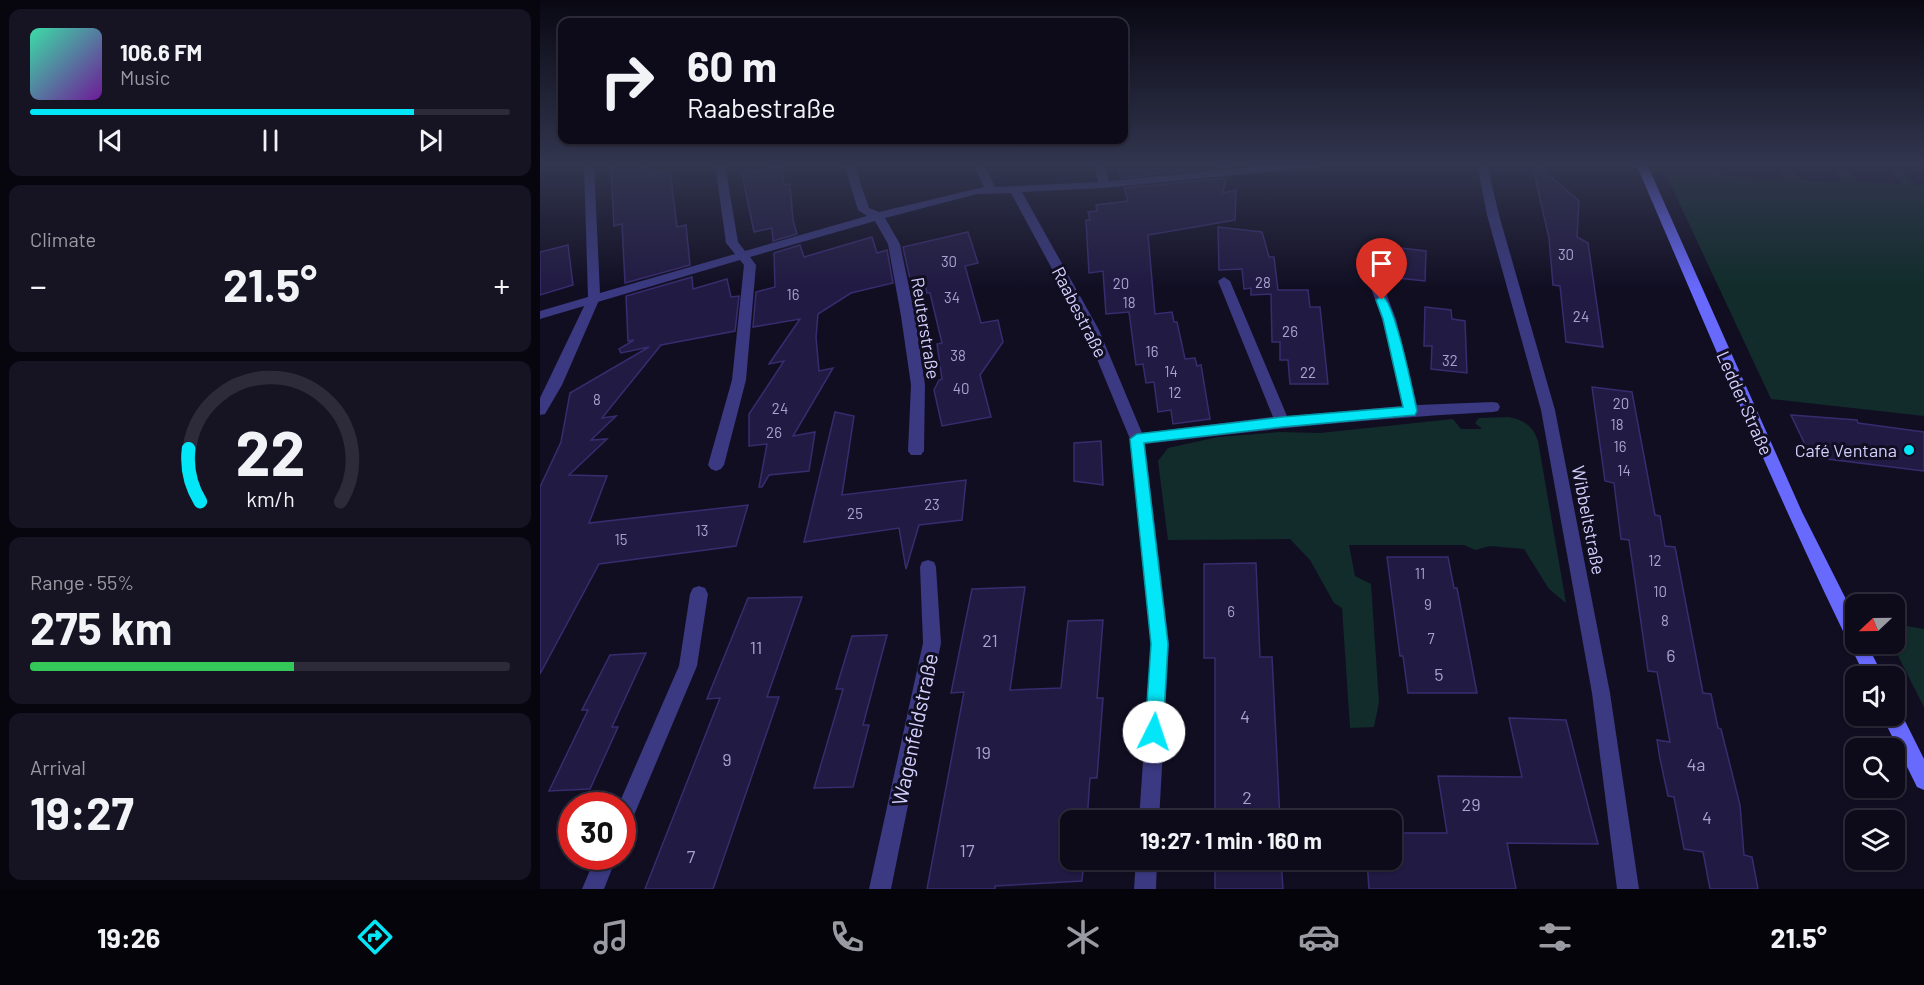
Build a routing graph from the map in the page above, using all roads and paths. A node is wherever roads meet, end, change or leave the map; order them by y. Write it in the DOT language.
graph roads {
  1 [pos="591,205"];
  2 [pos="726,205"];
  3 [pos="863,205"];
  4 [pos="920,205"];
  5 [pos="1024,205"];
  6 [pos="1491,205"];
  7 [pos="1659,205"];
  8 [pos="878,216"];
  9 [pos="742,255"];
  10 [pos="1368,262"];
  11 [pos="1224,281"];
  12 [pos="594,298"];
  13 [pos="540,315"];
  14 [pos="1492,407"];
  15 [pos="540,410"];
  16 [pos="1411,411"];
  17 [pos="1282,422"];
  18 [pos="1137,439"];
  19 [pos="916,451"];
  20 [pos="716,465"];
  21 [pos="928,567"];
  22 [pos="699,594"];
  23 [pos="1845,616"];
  24 [pos="1898,726"];
  25 [pos="1924,780"];
  26 [pos="634,792"];
  27 [pos="1150,810"];
  28 [pos="601,870"];
  29 [pos="1146,870"];
  30 [pos="593,889"];
  31 [pos="880,889"];
  32 [pos="1145,889"];
  33 [pos="1628,889"];
  1 -- 12 [label="street"];
  2 -- 9 [label="street"];
  3 -- 8 [label="street, Reuterstraße"];
  4 -- 8 [label="street"];
  5 -- 18 [label="street, Raabestraße"];
  6 -- 33 [label="street, Wibbeltstraße"];
  7 -- 23 [label="main road, Ledder Straße"];
  8 -- 9 [label="street"];
  8 -- 19 [label="street, Reuterstraße"];
  9 -- 12 [label="street"];
  9 -- 20 [label="street"];
  10 -- 16 [label="street"];
  11 -- 17 [label="street"];
  12 -- 13 [label="street"];
  12 -- 15 [label="street"];
  14 -- 16 [label="street"];
  16 -- 17 [label="street"];
  17 -- 18 [label="street"];
  18 -- 27 [label="street, Raabestraße"];
  21 -- 31 [label="street, Wagenfeldstraße"];
  22 -- 26 [label="street"];
  24 -- 25 [label="main road"];
  28 -- 30 [label="street"];
  29 -- 32 [label="street"];
}
